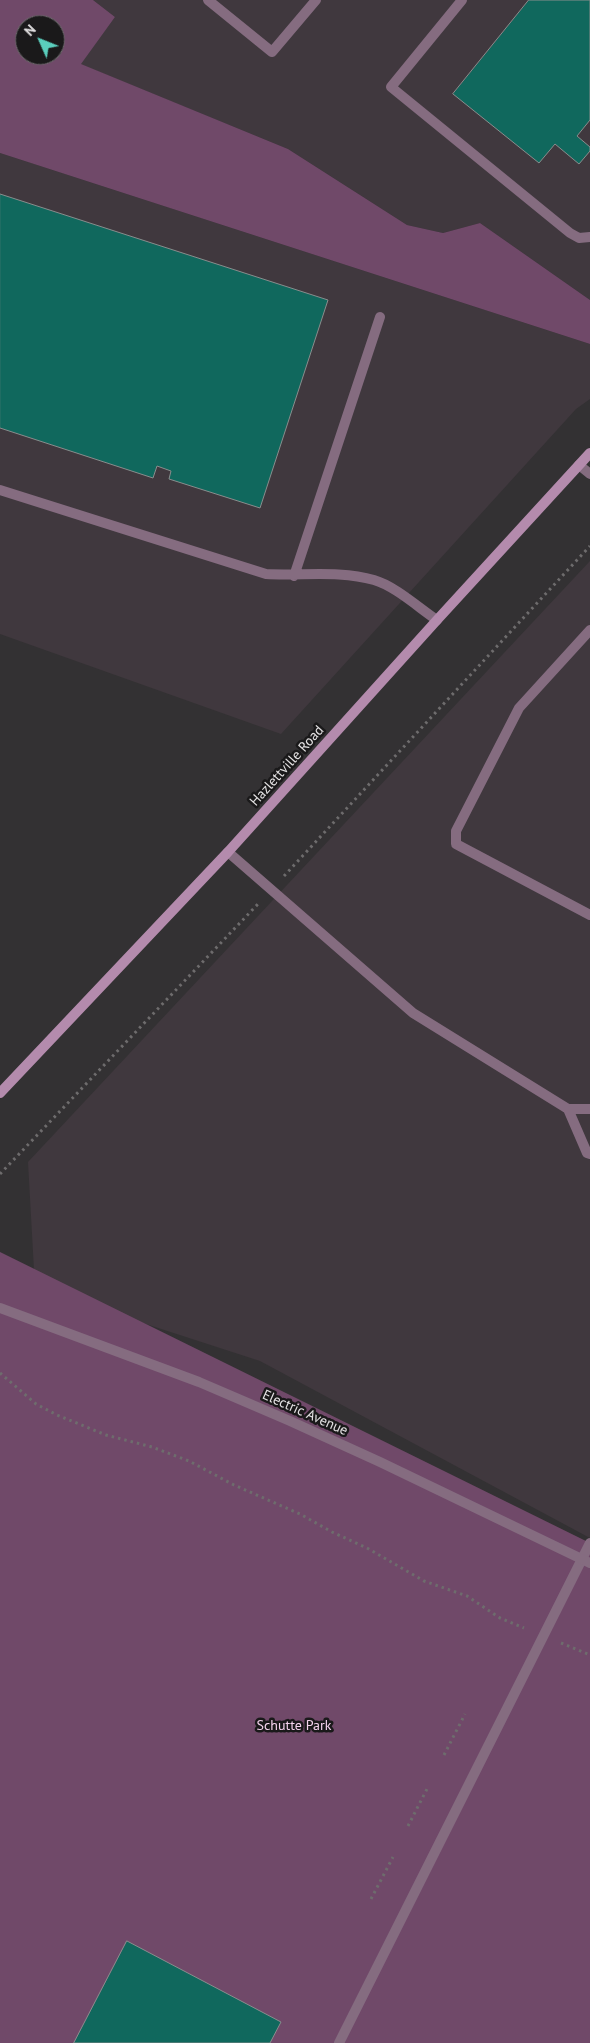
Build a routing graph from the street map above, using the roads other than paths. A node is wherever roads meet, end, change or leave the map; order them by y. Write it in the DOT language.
graph roads {
  1 [pos="208,0"];
  2 [pos="316,0"];
  3 [pos="462,0"];
  4 [pos="590,237"];
  5 [pos="380,317"];
  6 [pos="590,453"];
  7 [pos="579,465"];
  8 [pos="590,474"];
  9 [pos="0,490"];
  10 [pos="294,576"];
  11 [pos="437,620"];
  12 [pos="590,630"];
  13 [pos="228,852"];
  14 [pos="590,915"];
  15 [pos="0,1093"];
  16 [pos="590,1108"];
  17 [pos="568,1110"];
  18 [pos="590,1154"];
  19 [pos="0,1308"];
  20 [pos="590,1543"];
  21 [pos="586,1561"];
  22 [pos="338,2043"];
  1 -- 2 [label="street"];
  3 -- 4 [label="street"];
  5 -- 10 [label="street"];
  6 -- 7 [label="main road, Hazlettville Road"];
  7 -- 8 [label="street"];
  7 -- 11 [label="main road, Hazlettville Road"];
  9 -- 10 [label="street"];
  10 -- 11 [label="street"];
  11 -- 13 [label="main road, Hazlettville Road"];
  12 -- 14 [label="street"];
  13 -- 15 [label="main road, Hazlettville Road"];
  13 -- 17 [label="street"];
  16 -- 17 [label="street"];
  17 -- 18 [label="street"];
  19 -- 21 [label="street, Electric Avenue"];
  20 -- 21 [label="street"];
  21 -- 22 [label="street"];
}
